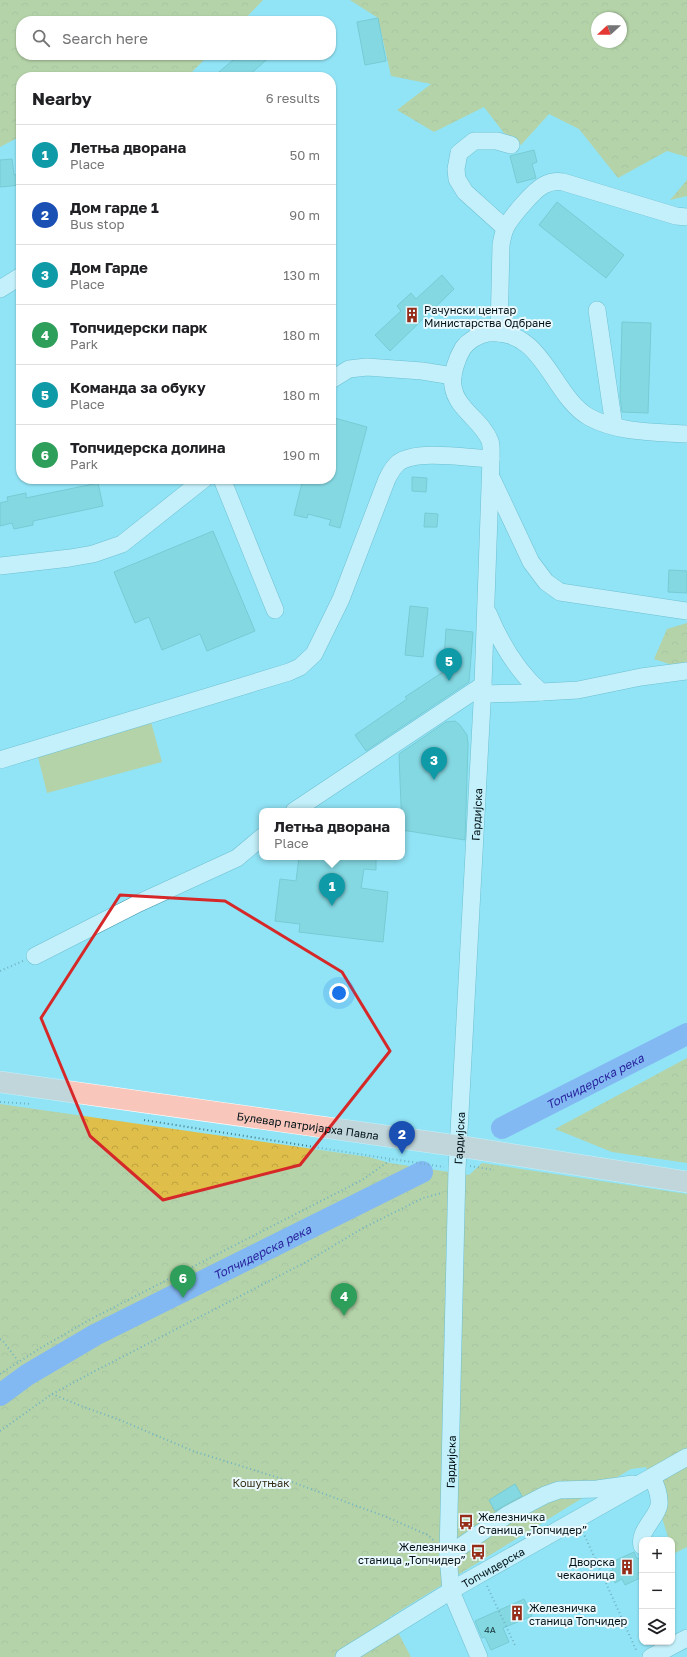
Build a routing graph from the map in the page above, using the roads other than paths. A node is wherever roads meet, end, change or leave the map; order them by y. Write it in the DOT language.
graph roads {
  1 [pos="510,145"];
  2 [pos="687,217"];
  3 [pos="505,228"];
  4 [pos="16,279"];
  5 [pos="0,289"];
  6 [pos="597,310"];
  7 [pos="499,333"];
  8 [pos="453,376"];
  9 [pos="336,377"];
  10 [pos="614,426"];
  11 [pos="687,434"];
  12 [pos="491,459"];
  13 [pos="491,477"];
  14 [pos="198,484"];
  15 [pos="224,484"];
  16 [pos="0,566"];
  17 [pos="486,607"];
  18 [pos="275,610"];
  19 [pos="687,612"];
  20 [pos="687,671"];
  21 [pos="483,689"];
  22 [pos="541,692"];
  23 [pos="0,760"];
  24 [pos="299,808"];
  25 [pos="259,840"];
  26 [pos="35,956"];
  27 [pos="0,1082"];
  28 [pos="458,1146"];
  29 [pos="687,1182"];
  30 [pos="687,1457"];
  31 [pos="647,1480"];
  32 [pos="643,1537"];
  33 [pos="448,1555"];
  34 [pos="451,1591"];
  35 [pos="687,1638"];
  36 [pos="344,1657"];
  37 [pos="478,1657"];
  38 [pos="651,1657"];
  1 -- 3 [label="street"];
  2 -- 3 [label="street"];
  3 -- 7 [label="street"];
  4 -- 5 [label="street"];
  6 -- 10 [label="street"];
  7 -- 8 [label="street"];
  7 -- 10 [label="street"];
  8 -- 9 [label="street"];
  8 -- 12 [label="street, Гардијска"];
  10 -- 11 [label="street"];
  12 -- 13 [label="street, Гардијска"];
  12 -- 23 [label="street"];
  13 -- 17 [label="street, Гардијска"];
  13 -- 19 [label="street"];
  14 -- 16 [label="street"];
  15 -- 18 [label="street"];
  17 -- 21 [label="street, Гардијска"];
  17 -- 22 [label="street"];
  20 -- 22 [label="street"];
  21 -- 22 [label="street"];
  21 -- 24 [label="street"];
  21 -- 28 [label="street, Гардијска"];
  25 -- 26 [label="street"];
  27 -- 28 [label="main road, Булевар патријарха Павла"];
  28 -- 29 [label="main road, Булевар патријарха Павла"];
  28 -- 33 [label="street, Гардијска"];
  30 -- 31 [label="street, Топчидерска"];
  31 -- 32 [label="street"];
  31 -- 33 [label="street"];
  31 -- 34 [label="street, Топчидерска"];
  33 -- 34 [label="street, Гардијска"];
  34 -- 36 [label="street, Топчидерска"];
  34 -- 37 [label="street, Гардијска"];
  35 -- 38 [label="street"];
}
